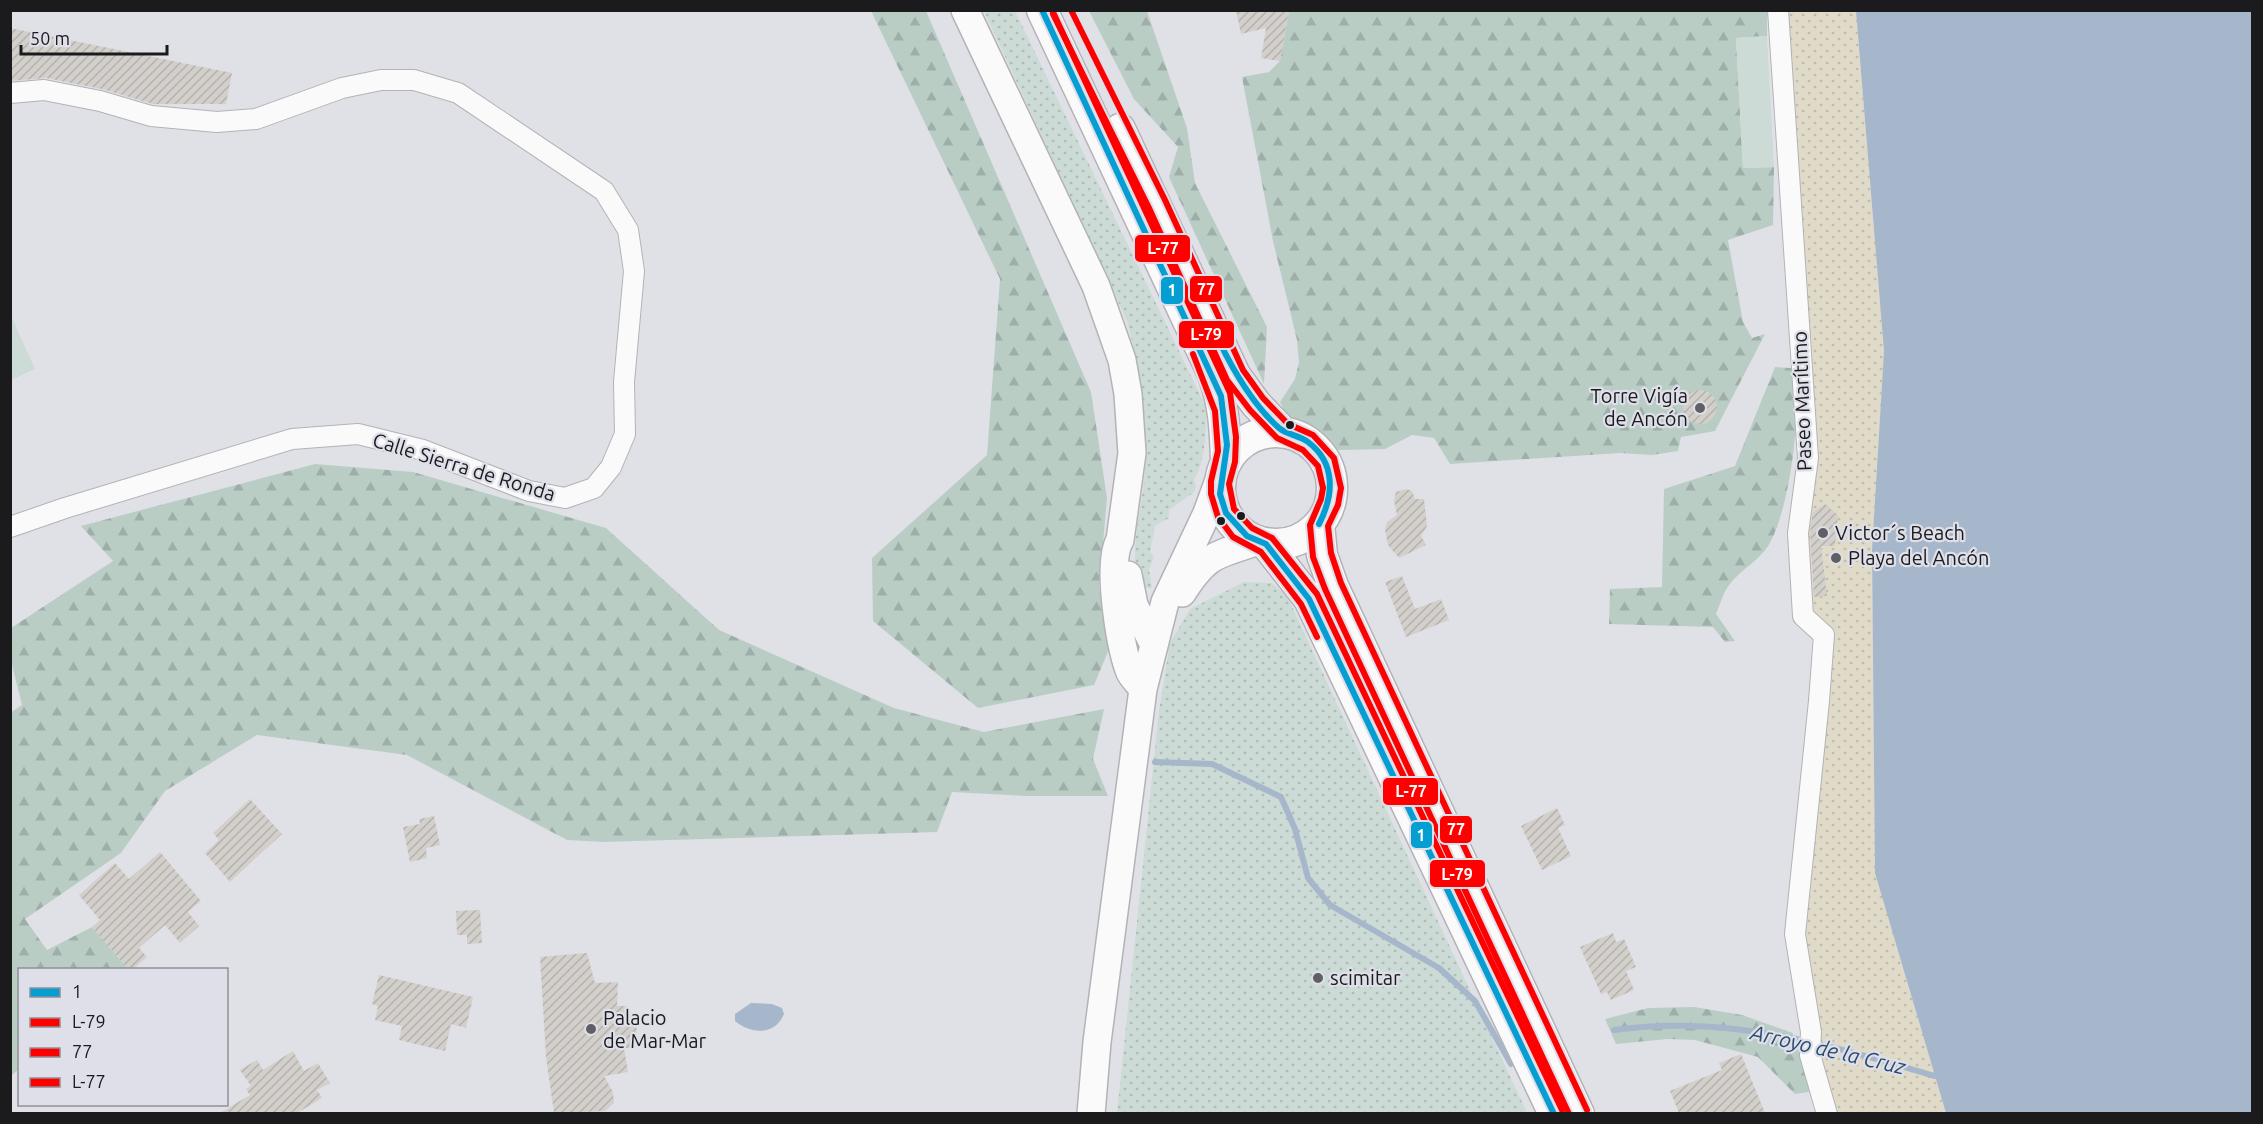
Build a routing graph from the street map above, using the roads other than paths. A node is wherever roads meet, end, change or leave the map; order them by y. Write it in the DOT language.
graph roads {
  1 [pos="965,10"];
  2 [pos="1041,10"];
  3 [pos="1061,10"];
  4 [pos="1778,10"];
  5 [pos="10,93"];
  6 [pos="1283,432"];
  7 [pos="1224,467"];
  8 [pos="1319,524"];
  9 [pos="10,528"];
  10 [pos="1120,540"];
  11 [pos="1261,543"];
  12 [pos="1133,601"];
  13 [pos="1160,623"];
  14 [pos="1120,626"];
  15 [pos="1143,689"];
  16 [pos="1091,1113"];
  17 [pos="1554,1113"];
  18 [pos="1579,1113"];
  19 [pos="1827,1113"];
  1 -- 10 [label="street"];
  2 -- 7 [label="main road"];
  3 -- 6 [label="main road"];
  4 -- 19 [label="street, Paseo Marítimo"];
  5 -- 9 [label="street, Calle Sierra de Ronda"];
  6 -- 7 [label="main road"];
  6 -- 8 [label="main road"];
  7 -- 11 [label="main road"];
  7 -- 13 [label="street"];
  8 -- 11 [label="main road"];
  8 -- 18 [label="main road"];
  10 -- 12 [label="street"];
  10 -- 14 [label="street"];
  11 -- 13 [label="street"];
  11 -- 17 [label="main road"];
  12 -- 13 [label="street"];
  12 -- 13 [label="street"];
  13 -- 14 [label="street"];
  13 -- 15 [label="street"];
  14 -- 15 [label="street"];
  15 -- 16 [label="street"];
}
